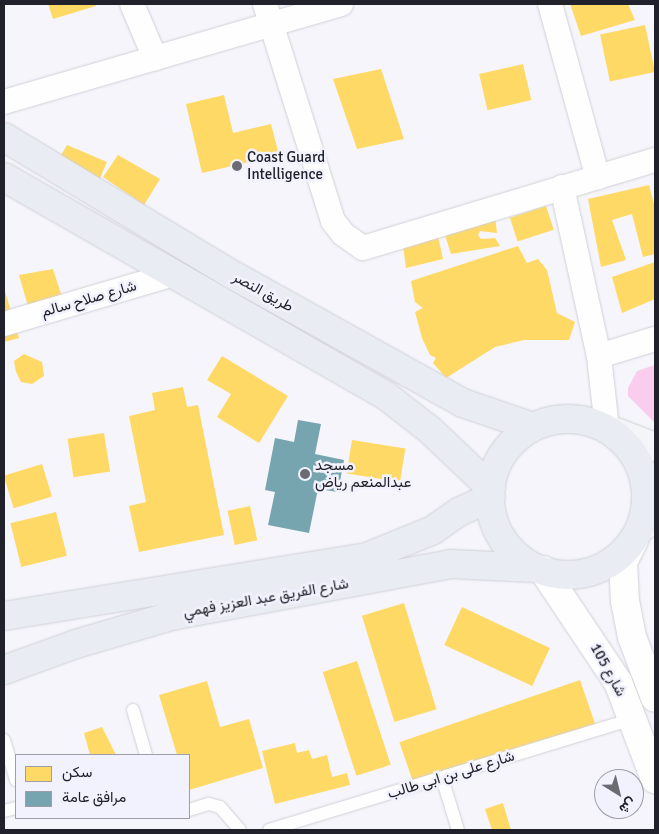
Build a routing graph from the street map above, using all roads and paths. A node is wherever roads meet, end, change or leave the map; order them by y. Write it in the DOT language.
graph roads {
  1 [pos="132,4"];
  2 [pos="341,4"];
  3 [pos="550,4"];
  4 [pos="268,13"];
  5 [pos="155,58"];
  6 [pos="4,102"];
  7 [pos="4,136"];
  8 [pos="655,160"];
  9 [pos="4,178"];
  10 [pos="598,178"];
  11 [pos="562,187"];
  12 [pos="174,274"];
  13 [pos="4,324"];
  14 [pos="655,339"];
  15 [pos="599,356"];
  16 [pos="533,427"];
  17 [pos="612,430"];
  18 [pos="655,447"];
  19 [pos="491,492"];
  20 [pos="643,529"];
  21 [pos="539,569"];
  22 [pos="9,612"];
  23 [pos="4,670"];
  24 [pos="655,698"];
  25 [pos="133,710"];
  26 [pos="632,719"];
  27 [pos="4,740"];
  28 [pos="146,754"];
  29 [pos="15,777"];
  30 [pos="442,778"];
  31 [pos="655,779"];
  32 [pos="190,810"];
  33 [pos="240,830"];
  34 [pos="269,830"];
  35 [pos="458,830"];
  1 -- 5 [label="street"];
  2 -- 4 [label="street"];
  3 -- 10 [label="street"];
  4 -- 5 [label="street"];
  4 -- 11 [label="street"];
  5 -- 6 [label="street"];
  7 -- 16 [label="main road, طريق النصر"];
  8 -- 10 [label="street"];
  9 -- 12 [label="main road, طريق النصر"];
  10 -- 11 [label="street"];
  11 -- 15 [label="street"];
  12 -- 13 [label="street, شارع صلاح سالم"];
  12 -- 19 [label="main road, طريق النصر"];
  14 -- 15 [label="street"];
  15 -- 17 [label="street"];
  16 -- 17 [label="main road"];
  16 -- 19 [label="main road"];
  17 -- 18 [label="main road"];
  17 -- 20 [label="main road"];
  19 -- 21 [label="main road"];
  19 -- 22 [label="main road, شارع الفريق عبد العزيز فهمي"];
  20 -- 21 [label="main road"];
  20 -- 24 [label="street, شارع 105"];
  21 -- 23 [label="main road, شارع الفريق عبد العزيز فهمي"];
  21 -- 26 [label="street, شارع 105"];
  25 -- 28 [label="lane"];
  26 -- 30 [label="lane, شارع على بن ابى طالب"];
  26 -- 31 [label="street, شارع 105"];
  27 -- 29 [label="lane"];
  30 -- 34 [label="lane, شارع على بن ابى طالب"];
  30 -- 35 [label="lane"];
  32 -- 33 [label="lane"];
}
